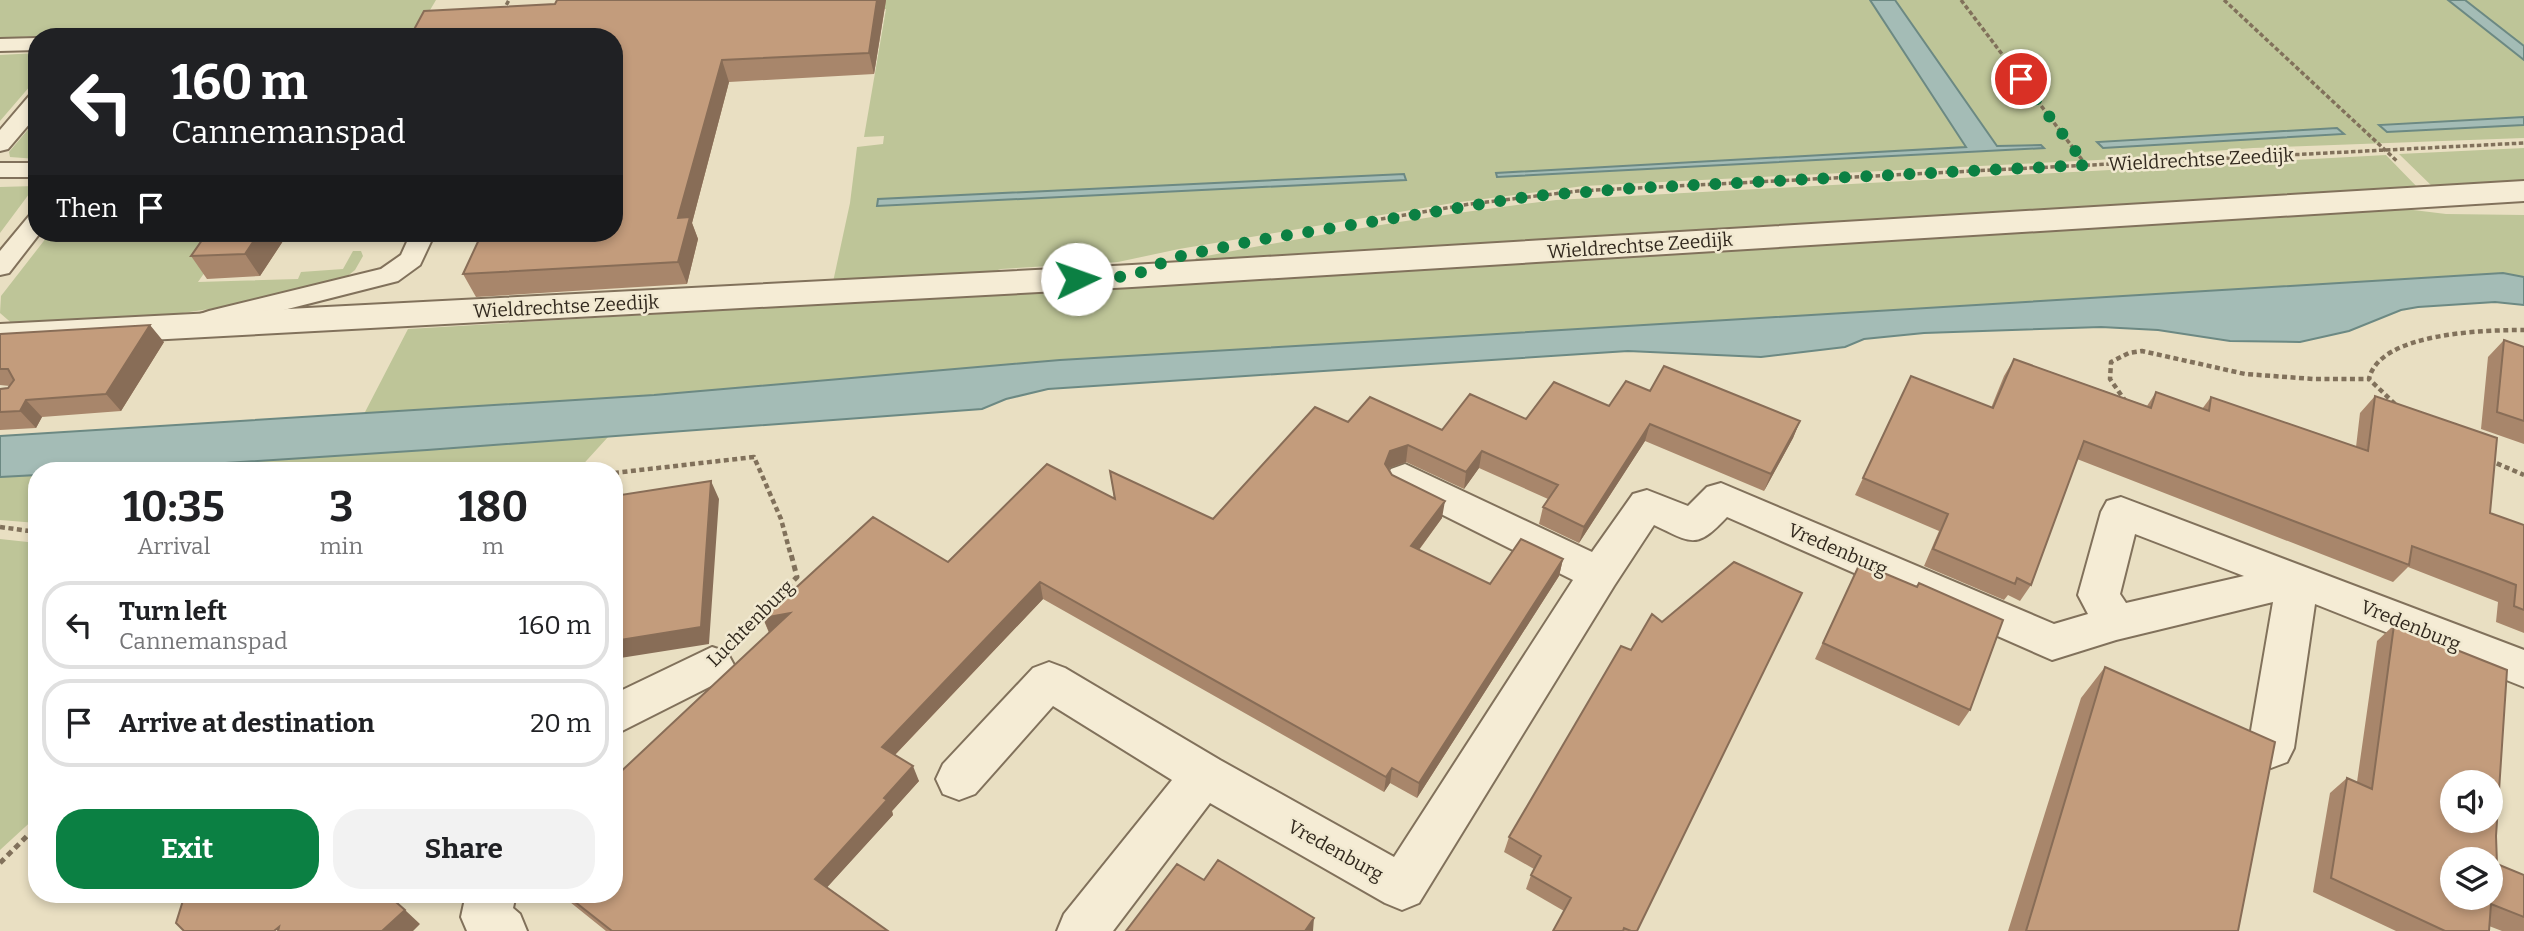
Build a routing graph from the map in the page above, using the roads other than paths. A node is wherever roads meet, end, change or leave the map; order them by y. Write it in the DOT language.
graph roads {
  1 [pos="28,44"];
  2 [pos="0,45"];
  3 [pos="28,112"];
  4 [pos="0,144"];
  5 [pos="0,170"];
  6 [pos="28,170"];
  7 [pos="2524,191"];
  8 [pos="28,232"];
  9 [pos="419,242"];
  10 [pos="0,267"];
  11 [pos="186,326"];
  12 [pos="0,337"];
  13 [pos="1405,479"];
  14 [pos="1599,574"];
  15 [pos="2298,580"];
  16 [pos="2116,624"];
  17 [pos="712,665"];
  18 [pos="2524,669"];
  19 [pos="623,711"];
  20 [pos="2271,748"];
  21 [pos="1204,775"];
  22 [pos="959,779"];
  23 [pos="489,903"];
  24 [pos="502,931"];
  25 [pos="1082,931"];
  1 -- 2 [label="lane"];
  3 -- 4 [label="lane"];
  5 -- 6 [label="lane"];
  7 -- 11 [label="street, Wieldrechtse Zeedijk"];
  8 -- 10 [label="lane"];
  9 -- 11 [label="lane"];
  11 -- 12 [label="street, Wieldrechtse Zeedijk"];
  13 -- 14 [label="street"];
  14 -- 16 [label="street, Vredenburg"];
  14 -- 21 [label="street, Vredenburg"];
  15 -- 16 [label="street, Vredenburg"];
  15 -- 16 [label="street, Vredenburg"];
  15 -- 18 [label="street, Vredenburg"];
  15 -- 20 [label="street"];
  17 -- 19 [label="street, Luchtenburg"];
  21 -- 22 [label="street, Vredenburg"];
  21 -- 25 [label="street"];
  23 -- 24 [label="street"];
}
